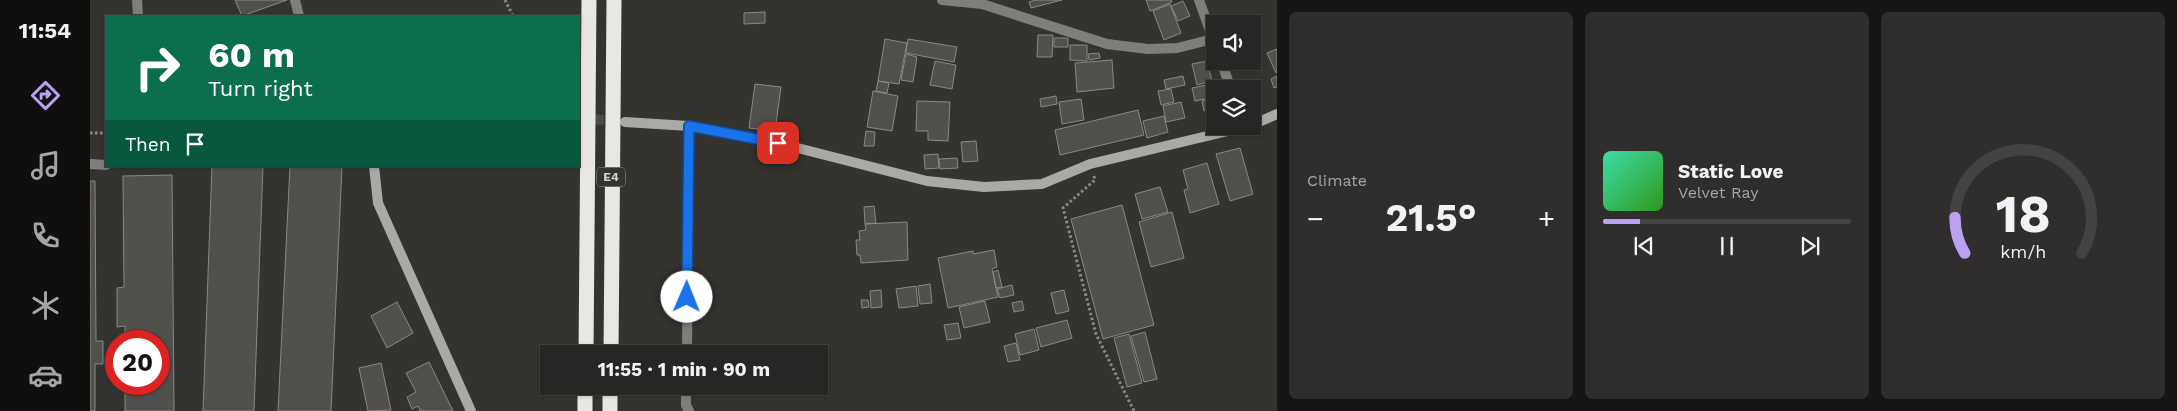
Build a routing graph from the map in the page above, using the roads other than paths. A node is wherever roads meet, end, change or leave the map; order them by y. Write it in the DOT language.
graph roads {
  1 [pos="136,0"];
  2 [pos="295,0"];
  3 [pos="589,0"];
  4 [pos="614,0"];
  5 [pos="942,0"];
  6 [pos="1199,0"];
  7 [pos="138,15"];
  8 [pos="299,15"];
  9 [pos="1206,19"];
  10 [pos="1206,43"];
  11 [pos="1277,114"];
  12 [pos="1261,121"];
  13 [pos="625,122"];
  14 [pos="689,126"];
  15 [pos="1211,135"];
  16 [pos="90,164"];
  17 [pos="105,165"];
  18 [pos="374,167"];
  19 [pos="586,345"];
  20 [pos="611,345"];
  21 [pos="687,345"];
  22 [pos="586,395"];
  23 [pos="610,395"];
  24 [pos="686,395"];
  25 [pos="471,411"];
  26 [pos="585,411"];
  27 [pos="610,411"];
  28 [pos="689,411"];
  1 -- 7 [label="street"];
  2 -- 8 [label="street"];
  3 -- 19 [label="highway, E4"];
  4 -- 20 [label="highway, E4"];
  5 -- 10 [label="street"];
  6 -- 9 [label="street"];
  11 -- 12 [label="street"];
  13 -- 14 [label="street"];
  14 -- 15 [label="street"];
  14 -- 21 [label="street"];
  16 -- 17 [label="street"];
  18 -- 25 [label="street"];
  22 -- 26 [label="highway"];
  23 -- 27 [label="highway"];
  24 -- 28 [label="street"];
}
